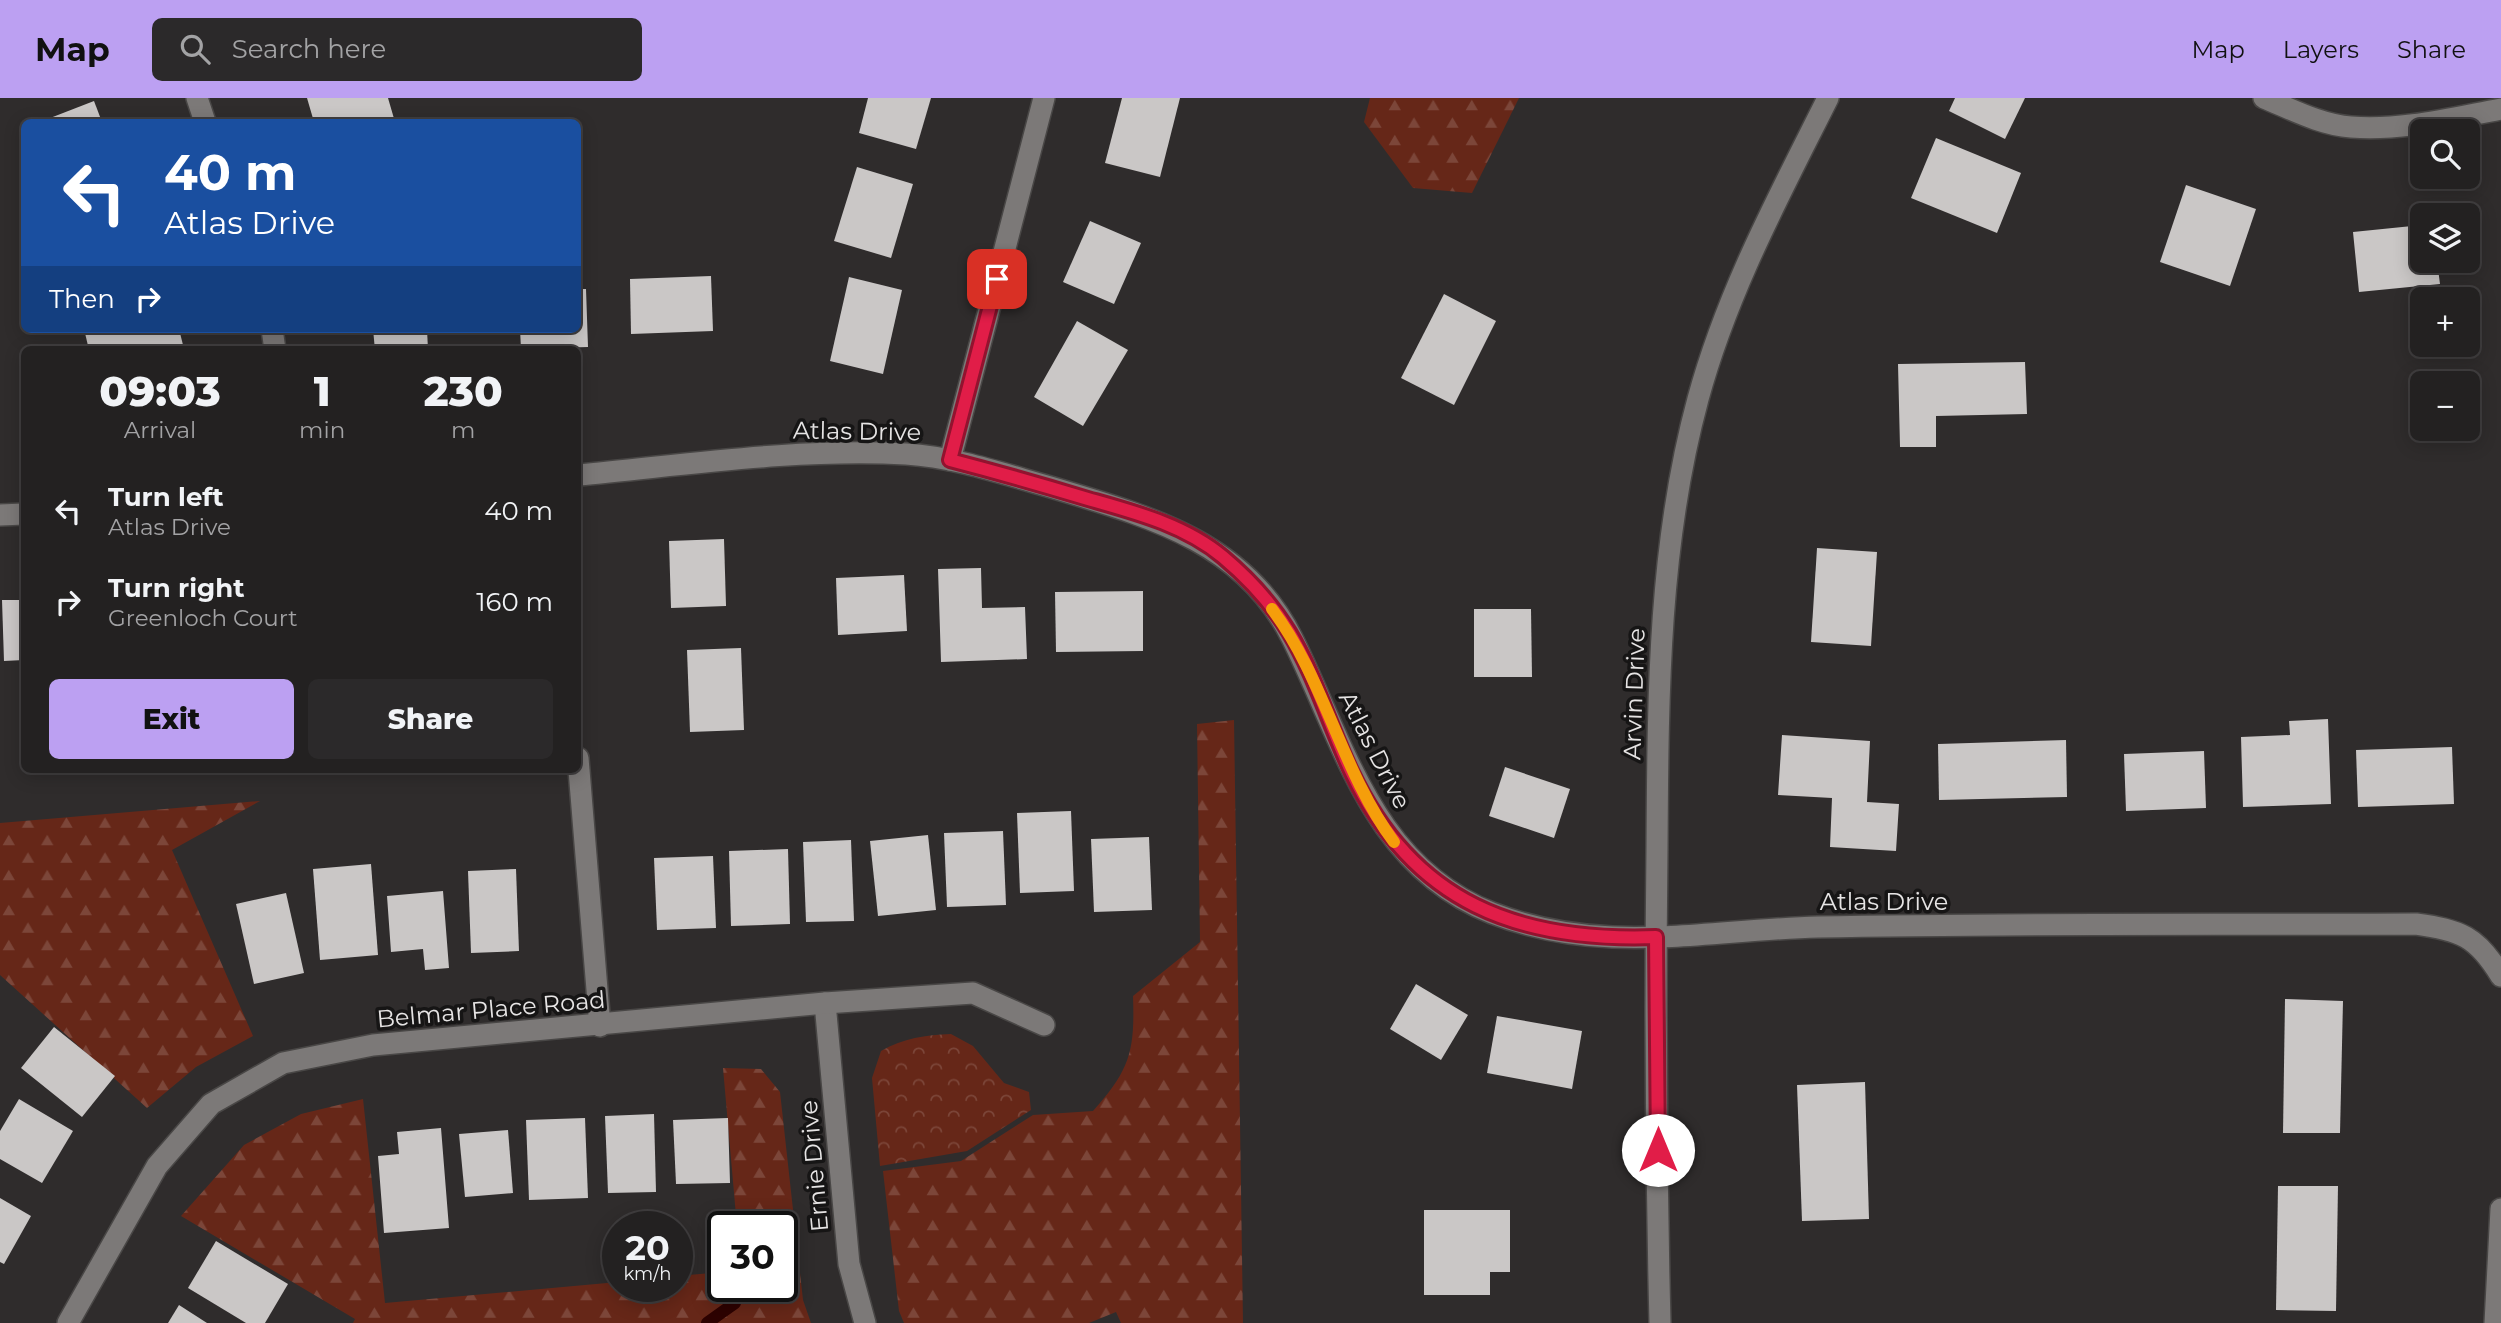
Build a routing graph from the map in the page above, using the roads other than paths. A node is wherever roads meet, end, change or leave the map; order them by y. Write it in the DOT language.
graph roads {
  1 [pos="197,98"];
  2 [pos="1044,98"];
  3 [pos="1828,98"];
  4 [pos="2264,98"];
  5 [pos="2501,109"];
  6 [pos="204,119"];
  7 [pos="950,460"];
  8 [pos="581,475"];
  9 [pos="21,514"];
  10 [pos="0,515"];
  11 [pos="579,773"];
  12 [pos="1656,937"];
  13 [pos="2501,975"];
  14 [pos="825,1003"];
  15 [pos="1044,1024"];
  16 [pos="600,1026"];
  17 [pos="2501,1209"];
  18 [pos="68,1323"];
  19 [pos="865,1323"];
  20 [pos="1660,1323"];
  21 [pos="2495,1323"];
  1 -- 6 [label="street"];
  2 -- 7 [label="street"];
  3 -- 12 [label="street, Arvin Drive"];
  4 -- 5 [label="street"];
  7 -- 8 [label="street, Atlas Drive"];
  7 -- 12 [label="street, Atlas Drive"];
  9 -- 10 [label="street"];
  11 -- 16 [label="street"];
  12 -- 13 [label="street, Atlas Drive"];
  12 -- 20 [label="street, Arvin Drive"];
  14 -- 15 [label="street, Belmar Place Road"];
  14 -- 16 [label="street, Belmar Place Road"];
  14 -- 19 [label="street, Ernie Drive"];
  16 -- 18 [label="street, Belmar Place Road"];
  17 -- 21 [label="street"];
}
